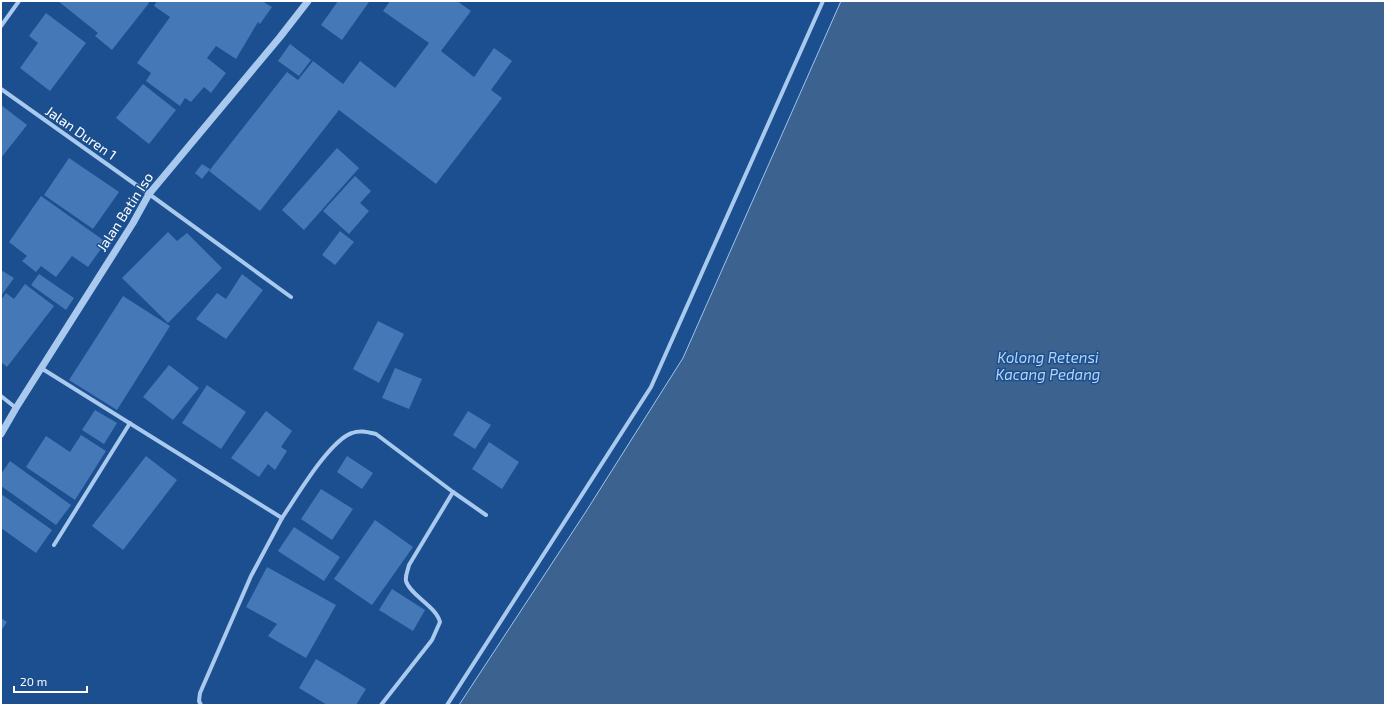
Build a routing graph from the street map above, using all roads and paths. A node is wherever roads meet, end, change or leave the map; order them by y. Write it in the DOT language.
graph roads {
  1 [pos="19,1"];
  2 [pos="308,1"];
  3 [pos="823,1"];
  4 [pos="1,26"];
  5 [pos="1,89"];
  6 [pos="149,194"];
  7 [pos="290,297"];
  8 [pos="41,368"];
  9 [pos="1,396"];
  10 [pos="16,408"];
  11 [pos="130,423"];
  12 [pos="1,434"];
  13 [pos="453,492"];
  14 [pos="486,515"];
  15 [pos="282,518"];
  16 [pos="54,545"];
  17 [pos="201,705"];
  18 [pos="381,705"];
  19 [pos="447,705"];
  1 -- 4 [label="street"];
  2 -- 6 [label="street, Jalan Batin Iso"];
  3 -- 19 [label="street"];
  5 -- 6 [label="street, Jalan Duren 1"];
  6 -- 7 [label="street, Jalan Duren 1"];
  6 -- 8 [label="street, Jalan Batin Iso"];
  8 -- 10 [label="street, Jalan Batin Iso"];
  8 -- 11 [label="street"];
  9 -- 10 [label="street"];
  10 -- 12 [label="street, Jalan Batin Iso"];
  11 -- 15 [label="street"];
  11 -- 16 [label="street"];
  13 -- 14 [label="street"];
  13 -- 15 [label="street"];
  13 -- 18 [label="street"];
  15 -- 17 [label="street"];
}
